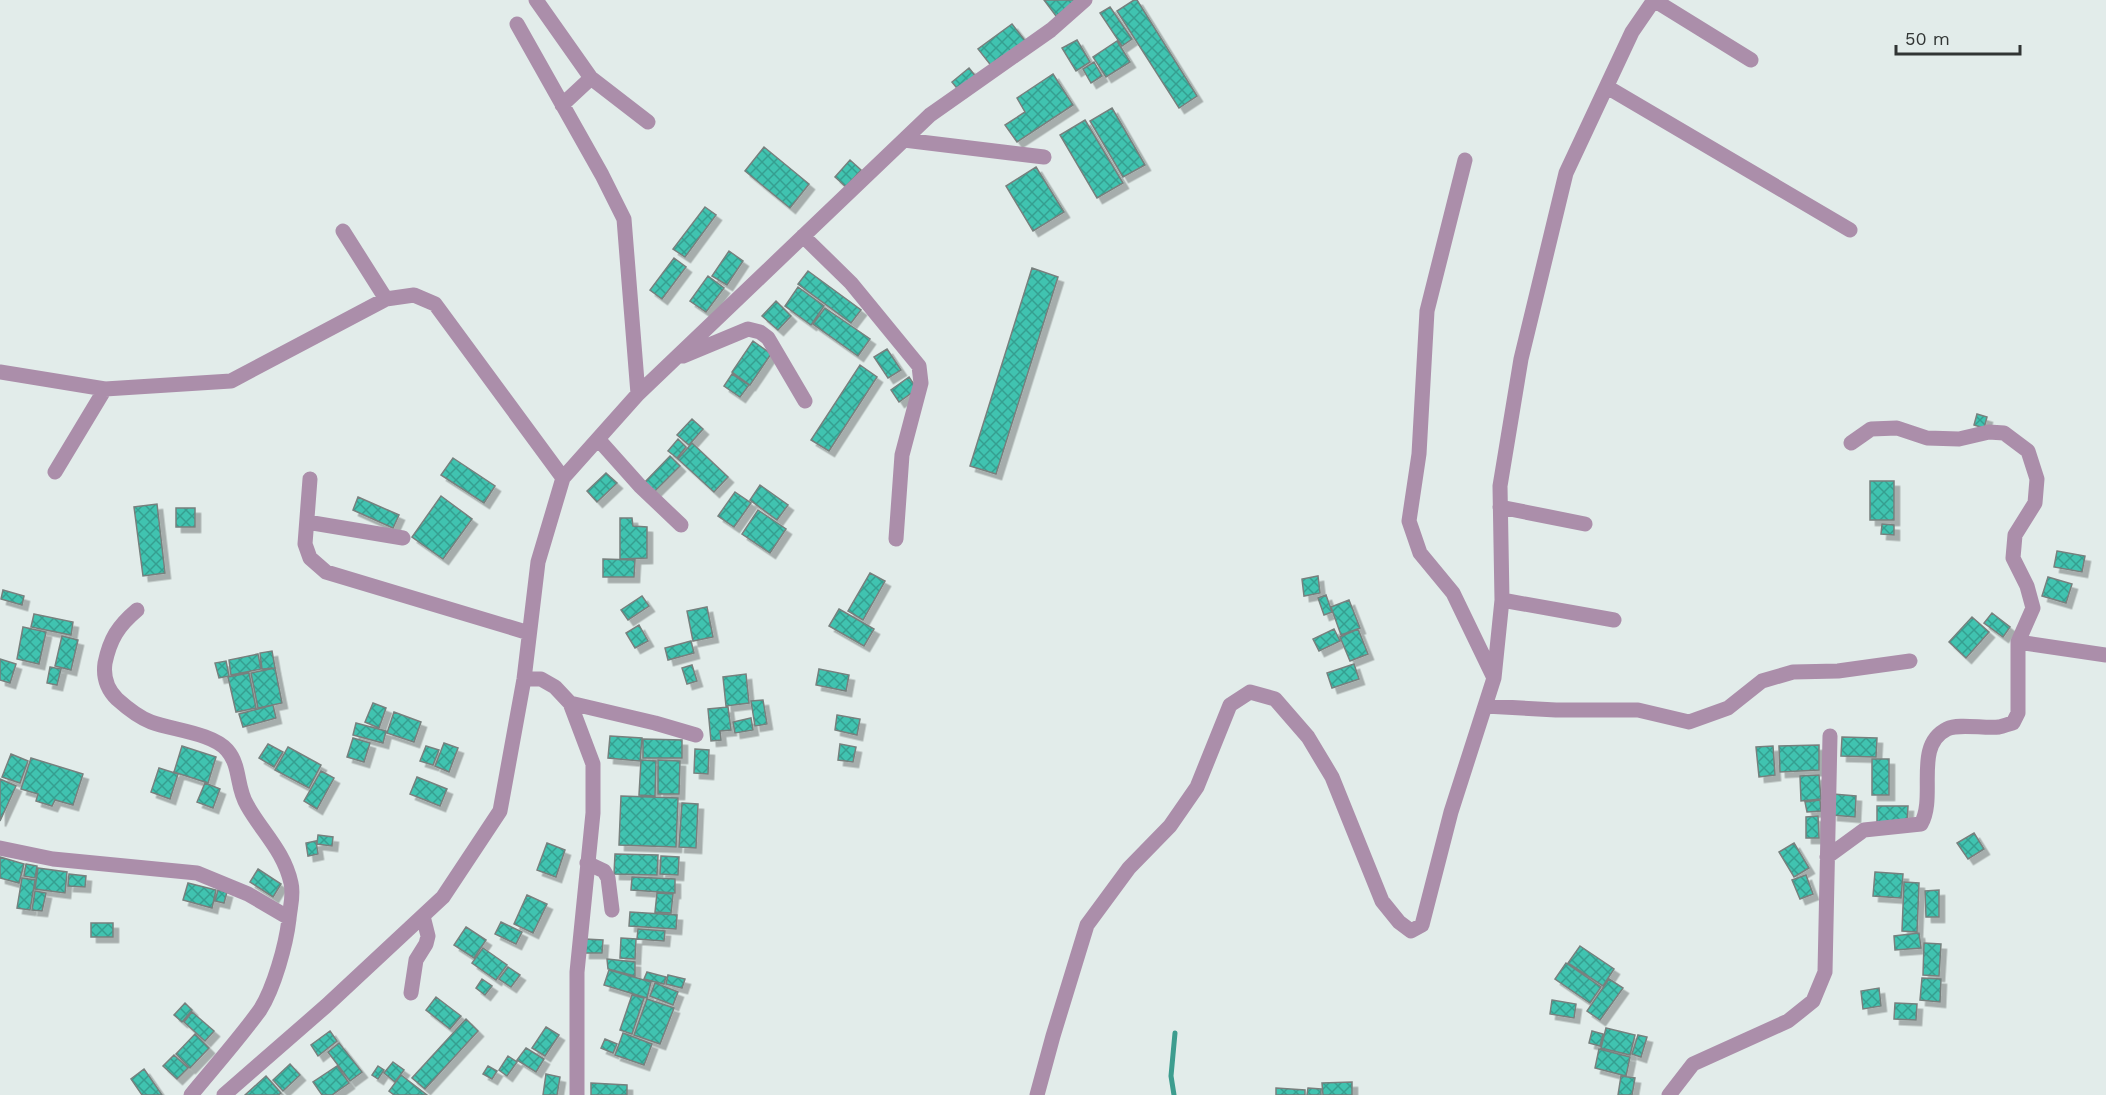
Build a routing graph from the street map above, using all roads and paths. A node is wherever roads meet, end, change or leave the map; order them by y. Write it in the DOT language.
graph roads {
  1 [pos="536,0"];
  2 [pos="1085,0"];
  3 [pos="1654,0"];
  4 [pos="517,24"];
  5 [pos="1751,60"];
  6 [pos="591,78"];
  7 [pos="1607,87"];
  8 [pos="562,105"];
  9 [pos="648,122"];
  10 [pos="904,140"];
  11 [pos="1044,157"];
  12 [pos="1465,160"];
  13 [pos="1850,230"];
  14 [pos="343,231"];
  15 [pos="803,236"];
  16 [pos="386,299"];
  17 [pos="675,360"];
  18 [pos="0,372"];
  19 [pos="105,389"];
  20 [pos="638,394"];
  21 [pos="805,401"];
  22 [pos="598,439"];
  23 [pos="1851,443"];
  24 [pos="55,472"];
  25 [pos="563,478"];
  26 [pos="310,479"];
  27 [pos="1500,507"];
  28 [pos="307,522"];
  29 [pos="1585,524"];
  30 [pos="681,525"];
  31 [pos="403,538"];
  32 [pos="896,539"];
  33 [pos="1502,600"];
  34 [pos="137,610"];
  35 [pos="1614,620"];
  36 [pos="529,633"];
  37 [pos="2018,642"];
  38 [pos="2106,655"];
  39 [pos="1910,661"];
  40 [pos="1494,678"];
  41 [pos="524,679"];
  42 [pos="570,704"];
  43 [pos="1485,706"];
  44 [pos="696,735"];
  45 [pos="1830,736"];
  46 [pos="0,848"];
  47 [pos="1827,857"];
  48 [pos="587,863"];
  49 [pos="612,910"];
  50 [pos="423,916"];
  51 [pos="289,918"];
  52 [pos="411,993"];
  53 [pos="191,1095"];
  54 [pos="224,1095"];
  55 [pos="578,1095"];
  56 [pos="1037,1095"];
  57 [pos="1669,1095"];
  1 -- 6 [label="street"];
  2 -- 10 [label="street"];
  3 -- 5 [label="street"];
  3 -- 7 [label="street"];
  4 -- 8 [label="street"];
  6 -- 8 [label="street"];
  6 -- 9 [label="street"];
  7 -- 13 [label="street"];
  7 -- 27 [label="street"];
  8 -- 20 [label="street"];
  10 -- 11 [label="street"];
  10 -- 15 [label="street"];
  12 -- 40 [label="street"];
  14 -- 16 [label="street"];
  15 -- 17 [label="street"];
  15 -- 32 [label="street"];
  16 -- 19 [label="street"];
  16 -- 25 [label="street"];
  17 -- 20 [label="street"];
  17 -- 21 [label="street"];
  18 -- 19 [label="street"];
  19 -- 24 [label="street"];
  20 -- 22 [label="street"];
  22 -- 25 [label="street"];
  22 -- 30 [label="street"];
  23 -- 37 [label="street"];
  25 -- 36 [label="street"];
  26 -- 28 [label="street"];
  27 -- 29 [label="street"];
  27 -- 33 [label="street"];
  28 -- 31 [label="street"];
  28 -- 36 [label="street"];
  33 -- 35 [label="street"];
  33 -- 40 [label="street"];
  34 -- 51 [label="street"];
  36 -- 41 [label="street"];
  37 -- 38 [label="street"];
  37 -- 47 [label="street"];
  39 -- 43 [label="street"];
  40 -- 43 [label="street"];
  41 -- 42 [label="street"];
  41 -- 50 [label="street"];
  42 -- 44 [label="street"];
  42 -- 48 [label="street"];
  43 -- 56 [label="street"];
  45 -- 47 [label="street"];
  46 -- 51 [label="street"];
  47 -- 57 [label="street"];
  48 -- 49 [label="street"];
  48 -- 55 [label="street"];
  50 -- 52 [label="street"];
  50 -- 54 [label="street"];
  51 -- 53 [label="street"];
}
